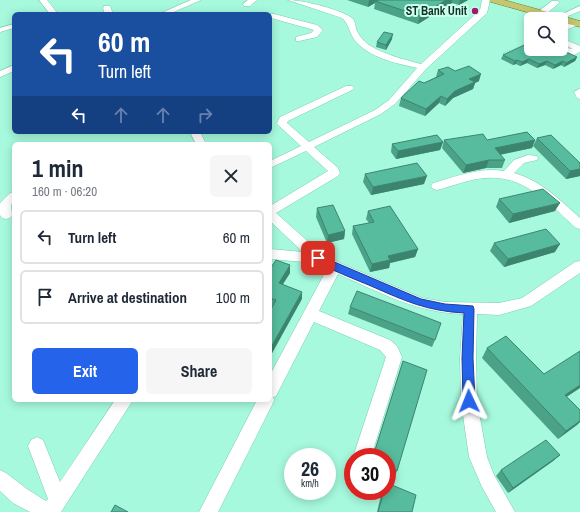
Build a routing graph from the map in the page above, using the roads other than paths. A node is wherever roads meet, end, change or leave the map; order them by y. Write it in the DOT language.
graph roads {
  1 [pos="45,0"];
  2 [pos="197,0"];
  3 [pos="486,0"];
  4 [pos="494,0"];
  5 [pos="294,1"];
  6 [pos="555,3"];
  7 [pos="580,8"];
  8 [pos="53,12"];
  9 [pos="167,12"];
  10 [pos="538,12"];
  11 [pos="543,12"];
  12 [pos="568,13"];
  13 [pos="272,17"];
  14 [pos="568,21"];
  15 [pos="579,24"];
  16 [pos="12,27"];
  17 [pos="568,28"];
  18 [pos="0,30"];
  19 [pos="299,39"];
  20 [pos="568,44"];
  21 [pos="568,52"];
  22 [pos="423,67"];
  23 [pos="12,69"];
  24 [pos="0,74"];
  25 [pos="349,88"];
  26 [pos="307,148"];
  27 [pos="533,158"];
  28 [pos="272,164"];
  29 [pos="506,174"];
  30 [pos="437,186"];
  31 [pos="12,198"];
  32 [pos="272,210"];
  33 [pos="6,214"];
  34 [pos="272,216"];
  35 [pos="580,225"];
  36 [pos="272,254"];
  37 [pos="318,258"];
  38 [pos="580,266"];
  39 [pos="335,267"];
  40 [pos="470,309"];
  41 [pos="310,314"];
  42 [pos="272,388"];
  43 [pos="124,402"];
  44 [pos="265,402"];
  45 [pos="37,446"];
  46 [pos="365,448"];
  47 [pos="0,479"];
  48 [pos="52,508"];
  49 [pos="208,512"];
  50 [pos="506,512"];
  1 -- 8 [label="street"];
  2 -- 9 [label="street"];
  3 -- 22 [label="street"];
  4 -- 10 [label="main road"];
  5 -- 13 [label="street"];
  5 -- 22 [label="street"];
  6 -- 11 [label="street"];
  7 -- 12 [label="street"];
  13 -- 19 [label="street"];
  14 -- 15 [label="main road"];
  15 -- 17 [label="street"];
  16 -- 18 [label="street"];
  20 -- 21 [label="street"];
  22 -- 26 [label="street"];
  23 -- 24 [label="street"];
  25 -- 26 [label="street"];
  26 -- 28 [label="street"];
  26 -- 32 [label="street"];
  27 -- 29 [label="street"];
  29 -- 30 [label="street"];
  29 -- 35 [label="street"];
  31 -- 33 [label="street"];
  34 -- 37 [label="street"];
  36 -- 37 [label="street"];
  37 -- 39 [label="street"];
  38 -- 40 [label="street"];
  39 -- 40 [label="street"];
  39 -- 41 [label="street"];
  40 -- 50 [label="street"];
  41 -- 42 [label="street"];
  41 -- 46 [label="street"];
  43 -- 48 [label="street"];
  44 -- 49 [label="street"];
  45 -- 48 [label="street"];
  47 -- 48 [label="street"];
}
